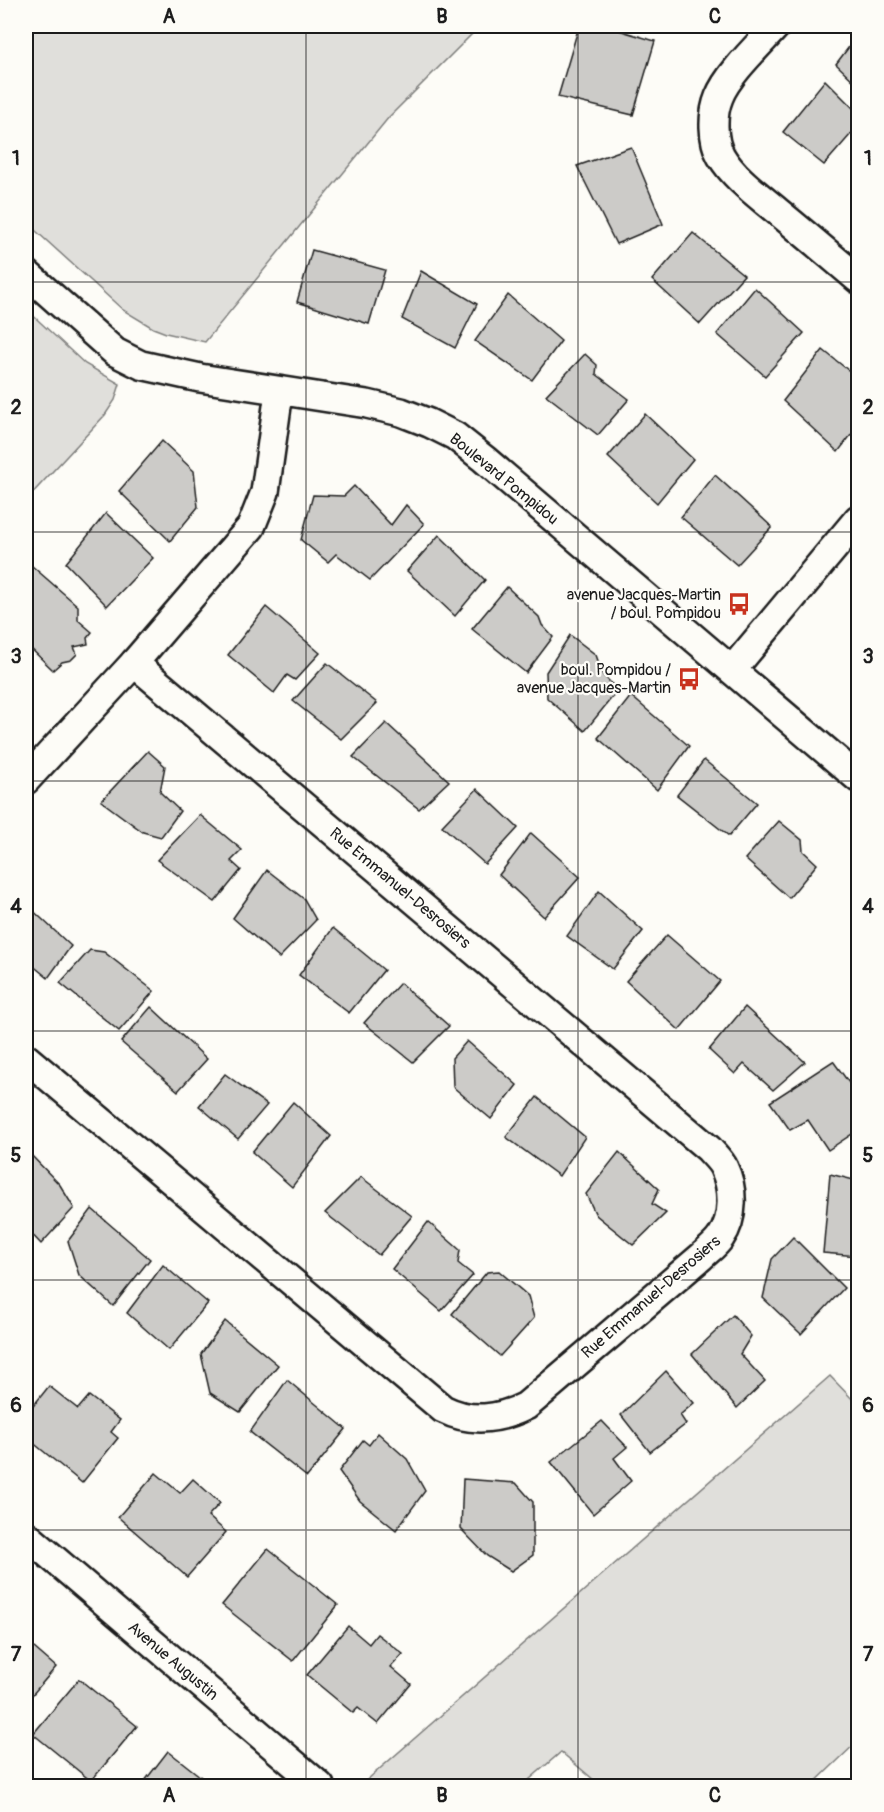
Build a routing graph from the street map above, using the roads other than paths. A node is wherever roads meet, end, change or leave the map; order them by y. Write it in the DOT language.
graph roads {
  1 [pos="776,26"];
  2 [pos="26,273"];
  3 [pos="858,279"];
  4 [pos="279,392"];
  5 [pos="858,519"];
  6 [pos="134,663"];
  7 [pos="732,670"];
  8 [pos="858,778"];
  9 [pos="26,780"];
  10 [pos="26,1058"];
  11 [pos="26,1535"];
  12 [pos="320,1786"];
  1 -- 3 [label="street"];
  2 -- 4 [label="street, Boulevard Pompidou"];
  4 -- 6 [label="street"];
  4 -- 7 [label="street, Boulevard Pompidou"];
  5 -- 7 [label="street"];
  6 -- 9 [label="street"];
  6 -- 10 [label="street, Rue Emmanuel-Desrosiers"];
  7 -- 8 [label="street, Boulevard Pompidou"];
  11 -- 12 [label="street, Avenue Augustin"];
}
